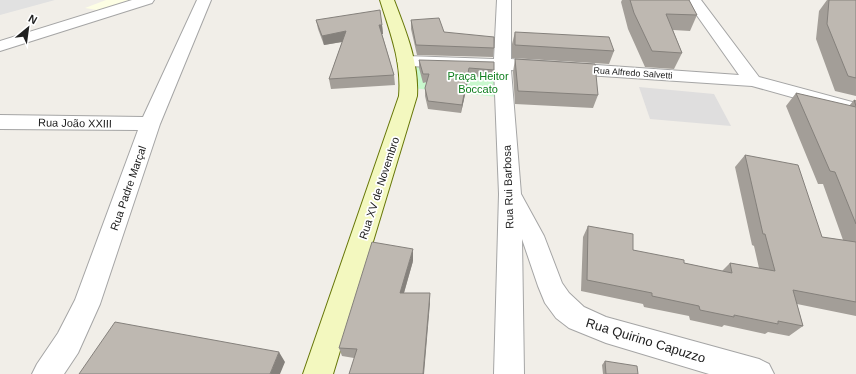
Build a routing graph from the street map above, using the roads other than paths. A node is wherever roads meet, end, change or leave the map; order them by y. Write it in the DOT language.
graph roads {
  1 [pos="146,0"];
  2 [pos="204,0"];
  3 [pos="387,0"];
  4 [pos="504,0"];
  5 [pos="693,0"];
  6 [pos="0,46"];
  7 [pos="406,61"];
  8 [pos="502,64"];
  9 [pos="753,81"];
  10 [pos="856,109"];
  11 [pos="0,122"];
  12 [pos="150,124"];
  13 [pos="510,194"];
  14 [pos="47,374"];
  15 [pos="318,374"];
  16 [pos="509,374"];
  17 [pos="759,374"];
  1 -- 6 [label="street"];
  2 -- 12 [label="street, Rua Padre Marçal"];
  3 -- 7 [label="main road, Rua XV de Novembro"];
  4 -- 8 [label="street, Rua Rui Barbosa"];
  5 -- 9 [label="street"];
  7 -- 8 [label="street, Rua Alfredo Salvetti"];
  7 -- 15 [label="main road, Rua XV de Novembro"];
  8 -- 9 [label="street, Rua Alfredo Salvetti"];
  8 -- 13 [label="street, Rua Rui Barbosa"];
  9 -- 10 [label="street, Rua Alfredo Salvetti"];
  11 -- 12 [label="street, Rua João XXIII"];
  12 -- 14 [label="street, Rua Padre Marçal"];
  13 -- 16 [label="street, Rua Rui Barbosa"];
  13 -- 17 [label="street, Rua Quirino Capuzzo"];
}
